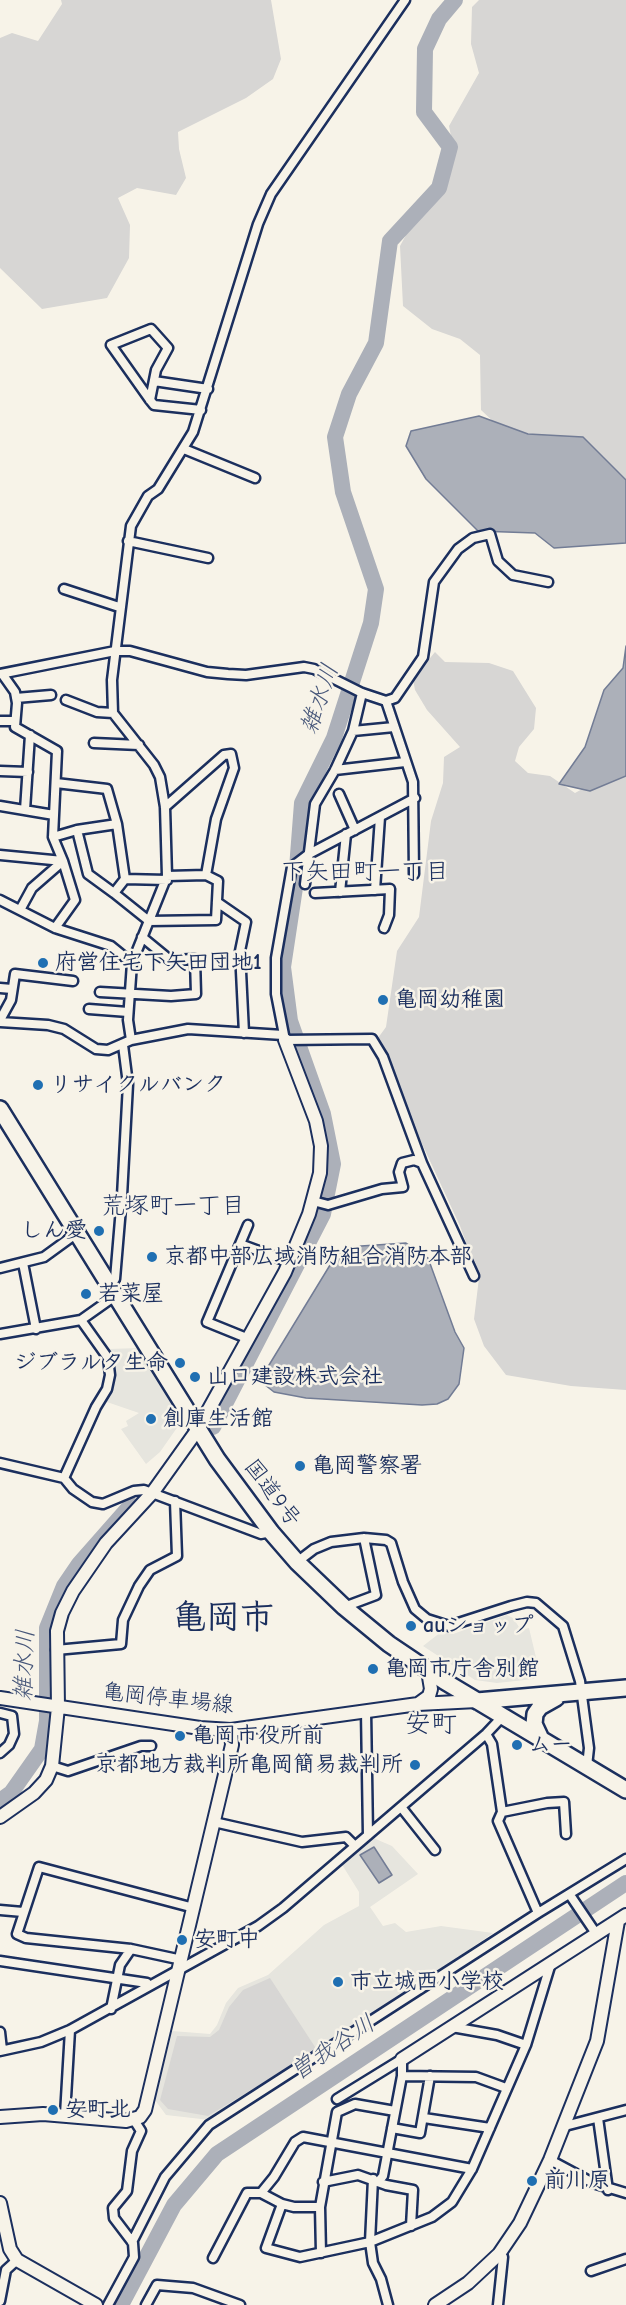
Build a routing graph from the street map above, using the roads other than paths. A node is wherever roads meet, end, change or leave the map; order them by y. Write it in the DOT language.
graph roads {
  1 [pos="405,0"];
  2 [pos="154,381"];
  3 [pos="208,389"];
  4 [pos="150,400"];
  5 [pos="201,410"];
  6 [pos="184,449"];
  7 [pos="255,478"];
  8 [pos="128,541"];
  9 [pos="208,558"];
  10 [pos="548,582"];
  11 [pos="64,589"];
  12 [pos="119,607"];
  13 [pos="115,651"];
  14 [pos="2,675"];
  15 [pos="362,693"];
  16 [pos="51,695"];
  17 [pos="16,698"];
  18 [pos="66,700"];
  19 [pos="386,701"];
  20 [pos="113,713"];
  21 [pos="0,721"];
  22 [pos="14,722"];
  23 [pos="394,727"];
  24 [pos="353,731"];
  25 [pos="30,735"];
  26 [pos="94,742"];
  27 [pos="139,746"];
  28 [pos="405,762"];
  29 [pos="335,770"];
  30 [pos="0,771"];
  31 [pos="28,772"];
  32 [pos="56,783"];
  33 [pos="339,794"];
  34 [pos="415,798"];
  35 [pos="0,806"];
  36 [pos="165,807"];
  37 [pos="25,810"];
  38 [pos="54,815"];
  39 [pos="380,817"];
  40 [pos="117,824"];
  41 [pos="77,830"];
  42 [pos="355,830"];
  43 [pos="346,834"];
  44 [pos="53,837"];
  45 [pos="309,854"];
  46 [pos="0,855"];
  47 [pos="63,861"];
  48 [pos="206,874"];
  49 [pos="414,874"];
  50 [pos="167,878"];
  51 [pos="125,879"];
  52 [pos="305,884"];
  53 [pos="375,890"];
  54 [pos="340,892"];
  55 [pos="114,893"];
  56 [pos="315,893"];
  57 [pos="0,900"];
  58 [pos="217,902"];
  59 [pos="20,910"];
  60 [pos="149,921"];
  61 [pos="384,927"];
  62 [pos="55,928"];
  63 [pos="142,937"];
  64 [pos="132,963"];
  65 [pos="73,981"];
  66 [pos="0,988"];
  67 [pos="12,989"];
  68 [pos="100,992"];
  69 [pos="129,993"];
  70 [pos="89,1009"];
  71 [pos="128,1012"];
  72 [pos="0,1021"];
  73 [pos="244,1033"];
  74 [pos="284,1037"];
  75 [pos="127,1043"];
  76 [pos="0,1109"];
  77 [pos="422,1164"];
  78 [pos="313,1201"];
  79 [pos="248,1225"];
  80 [pos="77,1233"];
  81 [pos="240,1244"];
  82 [pos="289,1262"];
  83 [pos="23,1263"];
  84 [pos="0,1268"];
  85 [pos="474,1276"];
  86 [pos="112,1290"];
  87 [pos="81,1320"];
  88 [pos="36,1329"];
  89 [pos="0,1334"];
  90 [pos="249,1339"];
  91 [pos="198,1429"];
  92 [pos="0,1463"];
  93 [pos="64,1478"];
  94 [pos="153,1492"];
  95 [pos="175,1501"];
  96 [pos="271,1532"];
  97 [pos="364,1538"];
  98 [pos="297,1562"];
  99 [pos="344,1607"];
  100 [pos="56,1650"];
  101 [pos="428,1671"];
  102 [pos="626,1688"];
  103 [pos="574,1693"];
  104 [pos="0,1698"];
  105 [pos="477,1701"];
  106 [pos="418,1704"];
  107 [pos="54,1707"];
  108 [pos="366,1711"];
  109 [pos="0,1713"];
  110 [pos="503,1716"];
  111 [pos="231,1730"];
  112 [pos="486,1734"];
  113 [pos="541,1739"];
  114 [pos="151,1746"];
  115 [pos="0,1753"];
  116 [pos="52,1766"];
  117 [pos="587,1766"];
  118 [pos="626,1790"];
  119 [pos="401,1807"];
  120 [pos="502,1812"];
  121 [pos="0,1817"];
  122 [pos="214,1822"];
  123 [pos="566,1834"];
  124 [pos="368,1835"];
  125 [pos="355,1846"];
  126 [pos="435,1850"];
  127 [pos="626,1859"];
  128 [pos="570,1895"];
  129 [pos="194,1908"];
  130 [pos="0,1910"];
  131 [pos="23,1912"];
  132 [pos="538,1913"];
  133 [pos="622,1918"];
  134 [pos="596,1932"];
  135 [pos="131,1949"];
  136 [pos="0,1961"];
  137 [pos="551,1963"];
  138 [pos="181,1964"];
  139 [pos="116,1978"];
  140 [pos="149,1986"];
  141 [pos="111,2009"];
  142 [pos="451,2027"];
  143 [pos="70,2030"];
  144 [pos="0,2032"];
  145 [pos="526,2045"];
  146 [pos="1,2051"];
  147 [pos="402,2059"];
  148 [pos="402,2076"];
  149 [pos="430,2076"];
  150 [pos="507,2088"];
  151 [pos="337,2099"];
  152 [pos="626,2110"];
  153 [pos="395,2111"];
  154 [pos="65,2115"];
  155 [pos="0,2117"];
  156 [pos="424,2118"];
  157 [pos="598,2118"];
  158 [pos="134,2120"];
  159 [pos="565,2126"];
  160 [pos="392,2128"];
  161 [pos="490,2128"];
  162 [pos="330,2142"];
  163 [pos="387,2153"];
  164 [pos="550,2160"];
  165 [pos="472,2169"];
  166 [pos="375,2180"];
  167 [pos="323,2182"];
  168 [pos="608,2190"];
  169 [pos="261,2193"];
  170 [pos="626,2193"];
  171 [pos="0,2203"];
  172 [pos="282,2204"];
  173 [pos="320,2207"];
  174 [pos="411,2226"];
  175 [pos="132,2242"];
  176 [pos="370,2242"];
  177 [pos="321,2253"];
  178 [pos="499,2254"];
  179 [pos="213,2258"];
  180 [pos="626,2259"];
  181 [pos="17,2260"];
  182 [pos="591,2271"];
  183 [pos="0,2301"];
  184 [pos="96,2305"];
  185 [pos="108,2305"];
  186 [pos="146,2305"];
  187 [pos="240,2305"];
  188 [pos="388,2305"];
  189 [pos="435,2305"];
  190 [pos="498,2305"];
  1 -- 3 [label="street"];
  2 -- 3 [label="street"];
  2 -- 4 [label="street"];
  2 -- 4 [label="street"];
  3 -- 5 [label="street"];
  4 -- 5 [label="street"];
  5 -- 6 [label="street"];
  6 -- 7 [label="street"];
  6 -- 8 [label="street"];
  8 -- 9 [label="street"];
  8 -- 12 [label="street"];
  10 -- 19 [label="street"];
  11 -- 12 [label="street"];
  12 -- 13 [label="street"];
  13 -- 14 [label="street"];
  13 -- 15 [label="street"];
  13 -- 20 [label="street"];
  14 -- 17 [label="street"];
  15 -- 19 [label="street"];
  15 -- 24 [label="street"];
  16 -- 17 [label="street"];
  17 -- 22 [label="street"];
  18 -- 20 [label="street"];
  19 -- 23 [label="street"];
  20 -- 27 [label="street"];
  21 -- 22 [label="street"];
  22 -- 25 [label="street"];
  23 -- 24 [label="street"];
  23 -- 28 [label="street"];
  24 -- 29 [label="street"];
  25 -- 31 [label="street"];
  25 -- 32 [label="street"];
  26 -- 27 [label="street"];
  27 -- 36 [label="street"];
  28 -- 29 [label="street"];
  28 -- 34 [label="street"];
  29 -- 45 [label="street"];
  30 -- 31 [label="street"];
  31 -- 37 [label="street"];
  32 -- 38 [label="street"];
  32 -- 40 [label="street"];
  33 -- 42 [label="street"];
  34 -- 39 [label="street"];
  34 -- 49 [label="street"];
  35 -- 37 [label="street"];
  36 -- 48 [label="street"];
  36 -- 50 [label="street"];
  37 -- 38 [label="street"];
  38 -- 44 [label="street"];
  39 -- 42 [label="street"];
  39 -- 53 [label="street"];
  40 -- 41 [label="street"];
  40 -- 51 [label="street"];
  41 -- 44 [label="street"];
  41 -- 55 [label="street"];
  42 -- 43 [label="street"];
  43 -- 45 [label="street"];
  43 -- 54 [label="street"];
  44 -- 47 [label="street"];
  45 -- 52 [label="street"];
  45 -- 74 [label="street"];
  46 -- 47 [label="street"];
  47 -- 59 [label="street"];
  47 -- 62 [label="street"];
  48 -- 50 [label="street"];
  48 -- 58 [label="street"];
  50 -- 51 [label="street"];
  50 -- 60 [label="street"];
  51 -- 55 [label="street"];
  53 -- 54 [label="street"];
  53 -- 61 [label="street"];
  54 -- 56 [label="street"];
  55 -- 60 [label="street"];
  57 -- 59 [label="street"];
  58 -- 60 [label="street"];
  58 -- 73 [label="street"];
  59 -- 62 [label="street"];
  60 -- 63 [label="street"];
  62 -- 64 [label="street"];
  63 -- 64 [label="street"];
  63 -- 69 [label="street"];
  64 -- 69 [label="street"];
  65 -- 67 [label="street"];
  66 -- 67 [label="street"];
  67 -- 72 [label="street"];
  68 -- 69 [label="street"];
  69 -- 71 [label="street"];
  70 -- 71 [label="street"];
  71 -- 75 [label="street"];
  72 -- 75 [label="street"];
  73 -- 74 [label="street"];
  73 -- 75 [label="street"];
  74 -- 77 [label="street"];
  74 -- 78 [label="street"];
  75 -- 86 [label="street"];
  76 -- 80 [label="highway, 国道9号"];
  77 -- 78 [label="street"];
  77 -- 85 [label="street"];
  78 -- 82 [label="street"];
  79 -- 81 [label="street"];
  80 -- 83 [label="street"];
  80 -- 86 [label="highway, 国道9号"];
  81 -- 82 [label="street"];
  81 -- 90 [label="street"];
  82 -- 90 [label="street"];
  83 -- 84 [label="street"];
  83 -- 88 [label="street"];
  86 -- 87 [label="street"];
  86 -- 91 [label="highway, 国道9号"];
  87 -- 88 [label="street"];
  87 -- 93 [label="street"];
  88 -- 89 [label="street"];
  90 -- 91 [label="street"];
  91 -- 94 [label="street"];
  91 -- 96 [label="highway, 国道9号"];
  92 -- 93 [label="street"];
  93 -- 94 [label="street"];
  94 -- 95 [label="street"];
  94 -- 100 [label="street"];
  95 -- 96 [label="street"];
  95 -- 100 [label="street"];
  96 -- 98 [label="highway, 国道9号"];
  97 -- 98 [label="street"];
  97 -- 99 [label="street"];
  97 -- 103 [label="street"];
  98 -- 99 [label="highway, 国道9号"];
  99 -- 101 [label="highway, 国道9号"];
  100 -- 107 [label="street"];
  101 -- 105 [label="highway, 国道9号"];
  101 -- 106 [label="street"];
  102 -- 103 [label="highway"];
  103 -- 105 [label="highway"];
  103 -- 113 [label="highway"];
  103 -- 117 [label="street"];
  104 -- 107 [label="street, 亀岡停車場線"];
  105 -- 106 [label="street, 亀岡停車場線"];
  105 -- 110 [label="highway, 国道9号"];
  106 -- 108 [label="street, 亀岡停車場線"];
  107 -- 111 [label="street, 亀岡停車場線"];
  107 -- 116 [label="street"];
  108 -- 111 [label="street, 亀岡停車場線"];
  108 -- 124 [label="street"];
  109 -- 115 [label="street"];
  110 -- 112 [label="street"];
  110 -- 113 [label="highway, 国道9号"];
  111 -- 122 [label="street"];
  112 -- 119 [label="street"];
  112 -- 120 [label="street"];
  113 -- 117 [label="highway, 国道9号"];
  114 -- 116 [label="street"];
  116 -- 121 [label="street"];
  117 -- 118 [label="highway, 国道9号"];
  119 -- 124 [label="street"];
  119 -- 126 [label="street"];
  120 -- 123 [label="street"];
  120 -- 132 [label="street"];
  122 -- 125 [label="street"];
  122 -- 129 [label="street"];
  124 -- 125 [label="street"];
  125 -- 138 [label="street"];
  127 -- 128 [label="street"];
  128 -- 132 [label="street"];
  128 -- 134 [label="street"];
  129 -- 131 [label="street"];
  129 -- 138 [label="street"];
  130 -- 131 [label="street"];
  131 -- 135 [label="street"];
  132 -- 175 [label="street"];
  133 -- 134 [label="street"];
  133 -- 159 [label="street"];
  134 -- 137 [label="street"];
  135 -- 138 [label="street"];
  135 -- 139 [label="street"];
  136 -- 139 [label="street"];
  137 -- 142 [label="street"];
  137 -- 145 [label="street"];
  138 -- 140 [label="street"];
  138 -- 158 [label="street"];
  139 -- 140 [label="street"];
  139 -- 141 [label="street"];
  140 -- 141 [label="street"];
  141 -- 143 [label="street"];
  142 -- 145 [label="street"];
  142 -- 147 [label="street"];
  143 -- 146 [label="street"];
  143 -- 154 [label="street"];
  144 -- 146 [label="street"];
  145 -- 150 [label="street"];
  147 -- 148 [label="street"];
  147 -- 151 [label="street"];
  148 -- 149 [label="street"];
  148 -- 153 [label="street"];
  149 -- 150 [label="street"];
  149 -- 156 [label="street"];
  150 -- 161 [label="street"];
  152 -- 157 [label="street"];
  153 -- 160 [label="street"];
  153 -- 162 [label="street"];
  154 -- 155 [label="street"];
  154 -- 158 [label="street"];
  156 -- 160 [label="street"];
  156 -- 161 [label="street"];
  157 -- 159 [label="street"];
  157 -- 168 [label="street"];
  158 -- 175 [label="street"];
  159 -- 164 [label="street"];
  160 -- 163 [label="street"];
  161 -- 165 [label="street"];
  162 -- 163 [label="street"];
  162 -- 167 [label="street"];
  162 -- 169 [label="street"];
  163 -- 165 [label="street"];
  163 -- 166 [label="street"];
  164 -- 168 [label="street"];
  164 -- 178 [label="street"];
  165 -- 174 [label="street"];
  166 -- 167 [label="street"];
  166 -- 174 [label="street"];
  166 -- 176 [label="street"];
  167 -- 173 [label="street"];
  168 -- 170 [label="street"];
  169 -- 172 [label="street"];
  169 -- 179 [label="street"];
  171 -- 181 [label="street"];
  172 -- 173 [label="street"];
  172 -- 177 [label="street"];
  173 -- 177 [label="street"];
  174 -- 176 [label="street"];
  175 -- 185 [label="street"];
  176 -- 177 [label="street"];
  176 -- 188 [label="street"];
  178 -- 189 [label="street"];
  178 -- 190 [label="street"];
  180 -- 182 [label="street"];
  181 -- 183 [label="street"];
  181 -- 184 [label="street"];
  186 -- 187 [label="street"];
}
